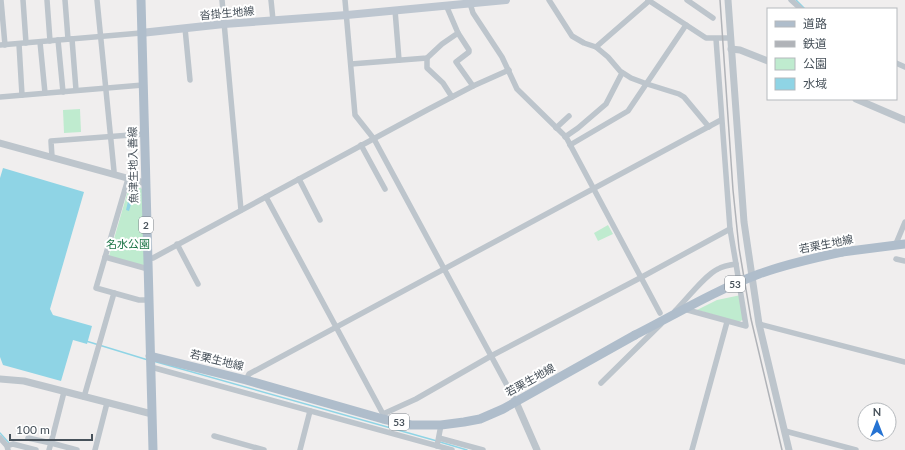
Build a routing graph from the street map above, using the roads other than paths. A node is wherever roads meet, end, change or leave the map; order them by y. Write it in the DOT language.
graph roads {
  1 [pos="1,0"];
  2 [pos="23,0"];
  3 [pos="47,0"];
  4 [pos="65,0"];
  5 [pos="97,0"];
  6 [pos="141,0"];
  7 [pos="222,0"];
  8 [pos="271,0"];
  9 [pos="345,0"];
  10 [pos="506,0"];
  11 [pos="549,0"];
  12 [pos="649,0"];
  13 [pos="688,0"];
  14 [pos="728,0"];
  15 [pos="792,0"];
  16 [pos="469,1"];
  17 [pos="657,2"];
  18 [pos="446,5"];
  19 [pos="800,8"];
  20 [pos="395,10"];
  21 [pos="347,15"];
  22 [pos="713,18"];
  23 [pos="273,20"];
  24 [pos="224,24"];
  25 [pos="686,25"];
  26 [pos="185,28"];
  27 [pos="141,33"];
  28 [pos="458,33"];
  29 [pos="101,36"];
  30 [pos="730,38"];
  31 [pos="70,39"];
  32 [pos="716,39"];
  33 [pos="58,40"];
  34 [pos="50,41"];
  35 [pos="40,42"];
  36 [pos="26,43"];
  37 [pos="19,44"];
  38 [pos="2,45"];
  39 [pos="596,47"];
  40 [pos="732,49"];
  41 [pos="427,58"];
  42 [pos="399,60"];
  43 [pos="767,61"];
  44 [pos="351,64"];
  45 [pos="509,70"];
  46 [pos="622,73"];
  47 [pos="190,80"];
  48 [pos="647,84"];
  49 [pos="143,85"];
  50 [pos="473,86"];
  51 [pos="106,88"];
  52 [pos="76,90"];
  53 [pos="63,92"];
  54 [pos="45,93"];
  55 [pos="22,95"];
  56 [pos="0,97"];
  57 [pos="452,97"];
  58 [pos="858,100"];
  59 [pos="569,116"];
  60 [pos="721,120"];
  61 [pos="905,120"];
  62 [pos="709,127"];
  63 [pos="556,128"];
  64 [pos="144,134"];
  65 [pos="111,136"];
  66 [pos="565,137"];
  67 [pos="374,139"];
  68 [pos="0,143"];
  69 [pos="361,145"];
  70 [pos="570,145"];
  71 [pos="52,157"];
  72 [pos="113,174"];
  73 [pos="128,179"];
  74 [pos="299,179"];
  75 [pos="145,183"];
  76 [pos="385,189"];
  77 [pos="593,189"];
  78 [pos="266,197"];
  79 [pos="240,210"];
  80 [pos="320,220"];
  81 [pos="905,222"];
  82 [pos="730,229"];
  83 [pos="178,244"];
  84 [pos="905,244"];
  85 [pos="895,246"];
  86 [pos="105,257"];
  87 [pos="148,259"];
  88 [pos="896,259"];
  89 [pos="905,261"];
  90 [pos="736,264"];
  91 [pos="148,269"];
  92 [pos="445,269"];
  93 [pos="640,278"];
  94 [pos="198,284"];
  95 [pos="114,292"];
  96 [pos="149,300"];
  97 [pos="678,308"];
  98 [pos="660,313"];
  99 [pos="727,322"];
  100 [pos="759,324"];
  101 [pos="336,327"];
  102 [pos="150,356"];
  103 [pos="491,356"];
  104 [pos="905,362"];
  105 [pos="151,367"];
  106 [pos="0,379"];
  107 [pos="246,380"];
  108 [pos="601,383"];
  109 [pos="64,392"];
  110 [pos="84,397"];
  111 [pos="516,402"];
  112 [pos="107,403"];
  113 [pos="310,411"];
  114 [pos="152,414"];
  115 [pos="383,416"];
  116 [pos="441,425"];
  117 [pos="785,431"];
  118 [pos="214,436"];
  119 [pos="0,438"];
  120 [pos="28,438"];
  121 [pos="439,438"];
  122 [pos="51,443"];
  123 [pos="238,443"];
  124 [pos="437,446"];
  125 [pos="7,448"];
  126 [pos="68,449"];
  127 [pos="36,450"];
  128 [pos="49,450"];
  129 [pos="77,450"];
  130 [pos="95,450"];
  131 [pos="153,450"];
  132 [pos="236,450"];
  133 [pos="264,450"];
  134 [pos="300,450"];
  135 [pos="452,450"];
  136 [pos="483,450"];
  137 [pos="537,450"];
  138 [pos="692,450"];
  139 [pos="789,450"];
  140 [pos="856,450"];
  1 -- 38 [label="street"];
  2 -- 36 [label="street"];
  3 -- 34 [label="street"];
  4 -- 31 [label="street"];
  5 -- 29 [label="street"];
  6 -- 27 [label="main road, 魚津生地入善線 / 2"];
  7 -- 24 [label="street"];
  8 -- 23 [label="street"];
  9 -- 21 [label="street"];
  10 -- 16 [label="main road, 沓掛生地線"];
  11 -- 39 [label="street"];
  12 -- 17 [label="street"];
  12 -- 39 [label="street"];
  13 -- 22 [label="street"];
  14 -- 30 [label="street"];
  15 -- 19 [label="street"];
  16 -- 18 [label="main road, 沓掛生地線"];
  16 -- 45 [label="street"];
  17 -- 25 [label="street"];
  18 -- 20 [label="main road, 沓掛生地線"];
  18 -- 28 [label="street"];
  20 -- 21 [label="main road, 沓掛生地線"];
  20 -- 42 [label="street"];
  21 -- 23 [label="main road, 沓掛生地線"];
  21 -- 44 [label="street"];
  23 -- 24 [label="main road, 沓掛生地線"];
  24 -- 26 [label="main road, 沓掛生地線"];
  24 -- 79 [label="street"];
  25 -- 32 [label="street"];
  25 -- 48 [label="street"];
  26 -- 27 [label="main road, 沓掛生地線"];
  26 -- 47 [label="street"];
  27 -- 29 [label="street"];
  27 -- 49 [label="main road, 魚津生地入善線 / 2"];
  28 -- 41 [label="street"];
  28 -- 50 [label="street"];
  29 -- 31 [label="street"];
  29 -- 51 [label="street"];
  30 -- 32 [label="street"];
  30 -- 40 [label="street"];
  31 -- 33 [label="street"];
  31 -- 52 [label="street"];
  32 -- 60 [label="street"];
  33 -- 34 [label="street"];
  33 -- 53 [label="street"];
  34 -- 35 [label="street"];
  35 -- 36 [label="street"];
  35 -- 54 [label="street"];
  36 -- 37 [label="street"];
  37 -- 38 [label="street"];
  37 -- 55 [label="street"];
  39 -- 46 [label="street"];
  40 -- 43 [label="street"];
  40 -- 100 [label="street"];
  41 -- 42 [label="street"];
  41 -- 57 [label="street"];
  42 -- 44 [label="street"];
  44 -- 67 [label="street"];
  45 -- 50 [label="street"];
  45 -- 63 [label="street"];
  46 -- 48 [label="street"];
  46 -- 66 [label="street"];
  48 -- 62 [label="street"];
  48 -- 70 [label="street"];
  49 -- 51 [label="street"];
  49 -- 64 [label="main road, 魚津生地入善線 / 2"];
  50 -- 57 [label="street"];
  51 -- 52 [label="street"];
  51 -- 65 [label="street"];
  52 -- 53 [label="street"];
  53 -- 54 [label="street"];
  54 -- 55 [label="street"];
  55 -- 56 [label="street"];
  57 -- 67 [label="street"];
  58 -- 61 [label="street"];
  59 -- 63 [label="street"];
  60 -- 62 [label="street"];
  60 -- 82 [label="street"];
  62 -- 77 [label="street"];
  63 -- 66 [label="street"];
  64 -- 65 [label="street"];
  64 -- 75 [label="main road, 魚津生地入善線 / 2"];
  65 -- 71 [label="street"];
  65 -- 72 [label="street"];
  66 -- 70 [label="street"];
  67 -- 69 [label="street"];
  67 -- 92 [label="street"];
  68 -- 71 [label="street"];
  69 -- 74 [label="street"];
  69 -- 76 [label="street"];
  70 -- 77 [label="street"];
  71 -- 72 [label="street"];
  72 -- 73 [label="street"];
  73 -- 75 [label="street"];
  73 -- 86 [label="street"];
  74 -- 78 [label="street"];
  74 -- 80 [label="street"];
  75 -- 87 [label="main road, 魚津生地入善線 / 2"];
  77 -- 92 [label="street"];
  77 -- 93 [label="street"];
  78 -- 79 [label="street"];
  78 -- 101 [label="street"];
  79 -- 83 [label="street"];
  81 -- 85 [label="street"];
  82 -- 90 [label="street"];
  82 -- 93 [label="street"];
  83 -- 87 [label="street"];
  83 -- 94 [label="street"];
  84 -- 85 [label="main road, 若栗生地線 / 53"];
  85 -- 111 [label="main road, 若栗生地線 / 53, bridge"];
  86 -- 91 [label="street"];
  86 -- 95 [label="street"];
  87 -- 91 [label="main road, 魚津生地入善線 / 2"];
  88 -- 89 [label="street"];
  90 -- 97 [label="street"];
  90 -- 99 [label="street"];
  91 -- 96 [label="main road, 魚津生地入善線 / 2"];
  92 -- 101 [label="street"];
  92 -- 103 [label="street"];
  93 -- 98 [label="street"];
  93 -- 103 [label="street"];
  95 -- 96 [label="street"];
  95 -- 110 [label="street"];
  96 -- 102 [label="main road, 魚津生地入善線 / 2"];
  97 -- 99 [label="street"];
  97 -- 108 [label="street"];
  99 -- 138 [label="street"];
  100 -- 104 [label="street"];
  100 -- 117 [label="street"];
  101 -- 107 [label="street"];
  101 -- 115 [label="street"];
  102 -- 105 [label="main road, 魚津生地入善線 / 2"];
  102 -- 107 [label="main road, 若栗生地線 / 53"];
  103 -- 111 [label="street"];
  103 -- 115 [label="street"];
  105 -- 113 [label="street"];
  105 -- 114 [label="main road, 魚津生地入善線 / 2"];
  106 -- 109 [label="street"];
  107 -- 115 [label="main road, 若栗生地線 / 53"];
  109 -- 110 [label="street"];
  109 -- 122 [label="street"];
  110 -- 112 [label="street"];
  111 -- 116 [label="main road, 若栗生地線 / 53"];
  111 -- 137 [label="street"];
  112 -- 114 [label="street"];
  112 -- 130 [label="street"];
  113 -- 124 [label="street"];
  113 -- 134 [label="street"];
  114 -- 131 [label="main road, 魚津生地入善線 / 2"];
  115 -- 116 [label="main road, 若栗生地線 / 53"];
  116 -- 121 [label="street"];
  117 -- 139 [label="street"];
  117 -- 140 [label="street"];
  118 -- 123 [label="street"];
  119 -- 125 [label="street"];
  120 -- 122 [label="street"];
  121 -- 124 [label="street"];
  121 -- 136 [label="street"];
  122 -- 126 [label="street"];
  122 -- 128 [label="street"];
  123 -- 132 [label="street"];
  123 -- 133 [label="street"];
  124 -- 135 [label="street"];
  125 -- 127 [label="street"];
  126 -- 129 [label="street"];
}
